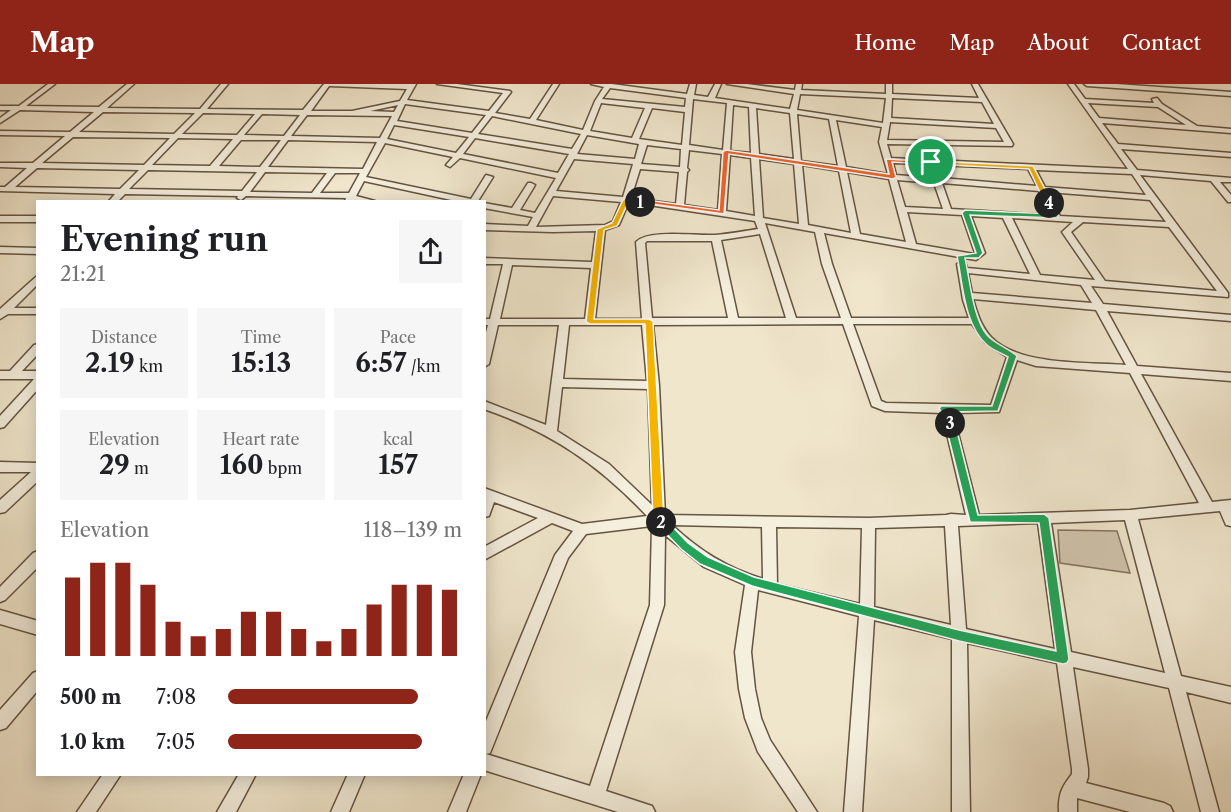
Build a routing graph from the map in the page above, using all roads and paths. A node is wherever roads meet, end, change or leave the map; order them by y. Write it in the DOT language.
graph roads {
  1 [pos="52,84"];
  2 [pos="131,84"];
  3 [pos="225,84"];
  4 [pos="328,84"];
  5 [pos="440,84"];
  6 [pos="514,84"];
  7 [pos="556,84"];
  8 [pos="594,84"];
  9 [pos="693,84"];
  10 [pos="718,84"];
  11 [pos="730,84"];
  12 [pos="834,84"];
  13 [pos="889,84"];
  14 [pos="975,84"];
  15 [pos="1071,84"];
  16 [pos="1087,84"];
  17 [pos="412,85"];
  18 [pos="608,85"];
  19 [pos="1144,86"];
  20 [pos="646,87"];
  21 [pos="798,88"];
  22 [pos="508,92"];
  23 [pos="834,94"];
  24 [pos="888,95"];
  25 [pos="690,96"];
  26 [pos="1228,97"];
  27 [pos="710,100"];
  28 [pos="984,100"];
  29 [pos="598,101"];
  30 [pos="1083,101"];
  31 [pos="404,102"];
  32 [pos="730,103"];
  33 [pos="1160,105"];
  34 [pos="649,106"];
  35 [pos="0,107"];
  36 [pos="20,107"];
  37 [pos="752,107"];
  38 [pos="103,108"];
  39 [pos="202,110"];
  40 [pos="690,110"];
  41 [pos="260,112"];
  42 [pos="302,112"];
  43 [pos="353,113"];
  44 [pos="793,113"];
  45 [pos="492,114"];
  46 [pos="394,118"];
  47 [pos="832,118"];
  48 [pos="1096,120"];
  49 [pos="0,121"];
  50 [pos="532,121"];
  51 [pos="886,122"];
  52 [pos="1162,125"];
  53 [pos="997,126"];
  54 [pos="1197,128"];
  55 [pos="586,131"];
  56 [pos="1231,131"];
  57 [pos="0,133"];
  58 [pos="71,135"];
  59 [pos="475,135"];
  60 [pos="175,136"];
  61 [pos="239,138"];
  62 [pos="286,138"];
  63 [pos="382,140"];
  64 [pos="635,141"];
  65 [pos="645,141"];
  66 [pos="883,142"];
  67 [pos="1114,146"];
  68 [pos="686,147"];
  69 [pos="726,152"];
  70 [pos="573,154"];
  71 [pos="1231,155"];
  72 [pos="458,156"];
  73 [pos="756,156"];
  74 [pos="888,160"];
  75 [pos="797,162"];
  76 [pos="931,162"];
  77 [pos="637,164"];
  78 [pos="0,165"];
  79 [pos="35,165"];
  80 [pos="450,165"];
  81 [pos="145,167"];
  82 [pos="1031,167"];
  83 [pos="213,168"];
  84 [pos="262,169"];
  85 [pos="843,169"];
  86 [pos="333,170"];
  87 [pos="685,170"];
  88 [pos="1133,172"];
  89 [pos="363,174"];
  90 [pos="560,176"];
  91 [pos="489,177"];
  92 [pos="893,177"];
  93 [pos="1214,179"];
  94 [pos="1231,180"];
  95 [pos="938,182"];
  96 [pos="531,185"];
  97 [pos="1042,190"];
  98 [pos="2,191"];
  99 [pos="122,192"];
  100 [pos="551,193"];
  101 [pos="314,196"];
  102 [pos="241,198"];
  103 [pos="350,198"];
  104 [pos="1152,198"];
  105 [pos="114,200"];
  106 [pos="464,200"];
  107 [pos="475,200"];
  108 [pos="626,200"];
  109 [pos="1231,200"];
  110 [pos="486,205"];
  111 [pos="680,207"];
  112 [pos="901,209"];
  113 [pos="515,211"];
  114 [pos="948,212"];
  115 [pos="722,213"];
  116 [pos="965,213"];
  117 [pos="1006,215"];
  118 [pos="538,216"];
  119 [pos="1033,216"];
  120 [pos="1056,217"];
  121 [pos="0,219"];
  122 [pos="36,219"];
  123 [pos="759,219"];
  124 [pos="1082,219"];
  125 [pos="1172,225"];
  126 [pos="486,227"];
  127 [pos="804,227"];
  128 [pos="531,228"];
  129 [pos="601,229"];
  130 [pos="819,230"];
  131 [pos="763,231"];
  132 [pos="1066,231"];
  133 [pos="856,236"];
  134 [pos="716,238"];
  135 [pos="912,247"];
  136 [pos="0,250"];
  137 [pos="36,251"];
  138 [pos="961,256"];
  139 [pos="486,261"];
  140 [pos="508,262"];
  141 [pos="596,265"];
  142 [pos="963,270"];
  143 [pos="1036,277"];
  144 [pos="36,280"];
  145 [pos="1084,282"];
  146 [pos="1102,283"];
  147 [pos="969,296"];
  148 [pos="1229,298"];
  149 [pos="1100,307"];
  150 [pos="36,311"];
  151 [pos="2,312"];
  152 [pos="1231,318"];
  153 [pos="846,319"];
  154 [pos="792,320"];
  155 [pos="649,321"];
  156 [pos="734,321"];
  157 [pos="974,321"];
  158 [pos="489,322"];
  159 [pos="564,322"];
  160 [pos="590,322"];
  161 [pos="486,347"];
  162 [pos="36,349"];
  163 [pos="1013,356"];
  164 [pos="1132,369"];
  165 [pos="0,375"];
  166 [pos="13,375"];
  167 [pos="36,375"];
  168 [pos="1231,377"];
  169 [pos="36,383"];
  170 [pos="558,383"];
  171 [pos="653,385"];
  172 [pos="486,406"];
  173 [pos="944,409"];
  174 [pos="0,424"];
  175 [pos="551,433"];
  176 [pos="0,467"];
  177 [pos="36,468"];
  178 [pos="36,475"];
  179 [pos="488,494"];
  180 [pos="1228,505"];
  181 [pos="1208,507"];
  182 [pos="0,508"];
  183 [pos="1130,515"];
  184 [pos="1044,518"];
  185 [pos="549,519"];
  186 [pos="951,519"];
  187 [pos="974,519"];
  188 [pos="659,520"];
  189 [pos="1231,520"];
  190 [pos="769,522"];
  191 [pos="869,524"];
  192 [pos="582,529"];
  193 [pos="486,553"];
  194 [pos="36,559"];
  195 [pos="752,582"];
  196 [pos="770,587"];
  197 [pos="0,596"];
  198 [pos="867,612"];
  199 [pos="0,617"];
  200 [pos="36,627"];
  201 [pos="959,635"];
  202 [pos="1063,659"];
  203 [pos="36,680"];
  204 [pos="1174,682"];
  205 [pos="1231,695"];
  206 [pos="0,722"];
  207 [pos="486,742"];
  208 [pos="486,763"];
  209 [pos="112,776"];
  210 [pos="247,776"];
  211 [pos="356,776"];
  212 [pos="472,776"];
  213 [pos="1070,788"];
  214 [pos="595,797"];
  215 [pos="86,812"];
  216 [pos="226,812"];
  217 [pos="340,812"];
  218 [pos="457,812"];
  219 [pos="646,812"];
  220 [pos="808,812"];
  221 [pos="853,812"];
  222 [pos="961,812"];
  223 [pos="1068,812"];
  224 [pos="1164,812"];
  225 [pos="1210,812"];
  1 -- 36 [label="street"];
  2 -- 38 [label="street"];
  3 -- 39 [label="street"];
  4 -- 17 [label="street"];
  4 -- 42 [label="street"];
  5 -- 22 [label="street"];
  6 -- 22 [label="street"];
  7 -- 50 [label="street"];
  8 -- 18 [label="street"];
  9 -- 25 [label="street"];
  10 -- 27 [label="street"];
  11 -- 21 [label="street"];
  12 -- 23 [label="street"];
  13 -- 24 [label="street"];
  14 -- 28 [label="street"];
  15 -- 30 [label="street"];
  16 -- 19 [label="street"];
  17 -- 31 [label="street"];
  18 -- 20 [label="street"];
  18 -- 29 [label="street"];
  19 -- 26 [label="street"];
  19 -- 33 [label="street"];
  20 -- 25 [label="street"];
  21 -- 23 [label="street"];
  21 -- 44 [label="street"];
  22 -- 45 [label="street"];
  23 -- 24 [label="street"];
  24 -- 28 [label="street"];
  24 -- 51 [label="street"];
  25 -- 27 [label="street"];
  25 -- 40 [label="street"];
  27 -- 32 [label="street"];
  28 -- 53 [label="street"];
  29 -- 34 [label="street"];
  29 -- 55 [label="street"];
  30 -- 33 [label="street"];
  30 -- 48 [label="street"];
  31 -- 43 [label="street"];
  31 -- 45 [label="street"];
  31 -- 46 [label="street"];
  32 -- 37 [label="street"];
  32 -- 69 [label="street"];
  33 -- 52 [label="street"];
  33 -- 54 [label="street"];
  34 -- 40 [label="street"];
  34 -- 64 [label="street"];
  35 -- 36 [label="street"];
  36 -- 38 [label="street"];
  36 -- 49 [label="street"];
  37 -- 44 [label="street"];
  37 -- 73 [label="street"];
  38 -- 39 [label="street"];
  38 -- 58 [label="street"];
  39 -- 41 [label="street"];
  39 -- 42 [label="street"];
  39 -- 60 [label="street"];
  40 -- 68 [label="street"];
  41 -- 42 [label="street"];
  41 -- 61 [label="street"];
  42 -- 43 [label="street"];
  42 -- 62 [label="street"];
  43 -- 46 [label="street"];
  44 -- 47 [label="street"];
  44 -- 75 [label="street"];
  45 -- 50 [label="street"];
  45 -- 59 [label="street"];
  46 -- 59 [label="street"];
  46 -- 63 [label="street"];
  47 -- 51 [label="street"];
  47 -- 85 [label="street"];
  48 -- 52 [label="street"];
  48 -- 67 [label="street"];
  50 -- 55 [label="street"];
  51 -- 53 [label="street"];
  51 -- 66 [label="street"];
  52 -- 54 [label="street"];
  53 -- 66 [label="street"];
  54 -- 56 [label="street"];
  55 -- 64 [label="street"];
  55 -- 70 [label="street"];
  57 -- 58 [label="street"];
  58 -- 60 [label="street"];
  58 -- 79 [label="street"];
  59 -- 70 [label="street"];
  59 -- 72 [label="street"];
  60 -- 61 [label="street"];
  60 -- 81 [label="street"];
  61 -- 62 [label="street"];
  61 -- 83 [label="street"];
  62 -- 63 [label="street"];
  62 -- 84 [label="street"];
  63 -- 72 [label="street"];
  63 -- 89 [label="street"];
  64 -- 65 [label="street"];
  65 -- 68 [label="street"];
  65 -- 77 [label="street"];
  66 -- 74 [label="street"];
  67 -- 71 [label="street"];
  67 -- 88 [label="street"];
  68 -- 69 [label="street"];
  68 -- 87 [label="street"];
  69 -- 73 [label="street"];
  69 -- 115 [label="street"];
  70 -- 77 [label="street"];
  70 -- 90 [label="street"];
  72 -- 80 [label="street"];
  72 -- 90 [label="street"];
  73 -- 75 [label="street"];
  73 -- 123 [label="street"];
  74 -- 76 [label="street"];
  74 -- 92 [label="street"];
  75 -- 85 [label="street"];
  75 -- 127 [label="street"];
  76 -- 82 [label="street"];
  76 -- 95 [label="street"];
  77 -- 87 [label="street"];
  77 -- 108 [label="street"];
  78 -- 79 [label="street"];
  79 -- 81 [label="street"];
  79 -- 98 [label="street"];
  81 -- 83 [label="street"];
  81 -- 99 [label="street"];
  82 -- 88 [label="street"];
  82 -- 97 [label="street"];
  83 -- 84 [label="street"];
  84 -- 86 [label="street"];
  84 -- 102 [label="street"];
  85 -- 92 [label="street"];
  85 -- 133 [label="street"];
  86 -- 89 [label="street"];
  86 -- 101 [label="street"];
  87 -- 111 [label="street"];
  88 -- 93 [label="street"];
  88 -- 104 [label="street"];
  89 -- 103 [label="street"];
  89 -- 106 [label="street"];
  90 -- 100 [label="street"];
  91 -- 107 [label="street"];
  92 -- 95 [label="street"];
  92 -- 112 [label="street"];
  93 -- 94 [label="street"];
  93 -- 109 [label="street"];
  95 -- 97 [label="street"];
  95 -- 114 [label="street"];
  96 -- 113 [label="street"];
  97 -- 104 [label="street"];
  97 -- 120 [label="street"];
  98 -- 99 [label="street"];
  99 -- 102 [label="street"];
  99 -- 105 [label="street"];
  100 -- 108 [label="street"];
  100 -- 118 [label="street"];
  101 -- 102 [label="street"];
  101 -- 103 [label="street"];
  104 -- 125 [label="street"];
  108 -- 111 [label="street"];
  108 -- 129 [label="street"];
  110 -- 113 [label="street"];
  111 -- 115 [label="street"];
  112 -- 114 [label="street"];
  112 -- 135 [label="street"];
  113 -- 118 [label="street"];
  114 -- 116 [label="street"];
  115 -- 123 [label="street"];
  116 -- 117 [label="street"];
  116 -- 138 [label="street"];
  117 -- 119 [label="street"];
  117 -- 143 [label="street"];
  118 -- 128 [label="street"];
  119 -- 120 [label="street"];
  119 -- 132 [label="street"];
  120 -- 124 [label="street"];
  121 -- 122 [label="street"];
  123 -- 127 [label="street"];
  123 -- 131 [label="street"];
  124 -- 125 [label="street"];
  124 -- 132 [label="street"];
  125 -- 148 [label="street"];
  126 -- 128 [label="street"];
  127 -- 130 [label="street"];
  128 -- 129 [label="street"];
  129 -- 141 [label="street"];
  130 -- 133 [label="street"];
  130 -- 153 [label="street"];
  131 -- 134 [label="street"];
  131 -- 154 [label="street"];
  132 -- 146 [label="street"];
  133 -- 135 [label="street"];
  134 -- 155 [label="street"];
  134 -- 156 [label="street"];
  135 -- 138 [label="street"];
  136 -- 137 [label="street"];
  138 -- 142 [label="street"];
  139 -- 140 [label="street"];
  140 -- 141 [label="street"];
  140 -- 158 [label="street"];
  141 -- 160 [label="street"];
  142 -- 143 [label="street"];
  142 -- 147 [label="street"];
  143 -- 145 [label="street"];
  144 -- 151 [label="street"];
  145 -- 146 [label="street"];
  145 -- 149 [label="street"];
  146 -- 148 [label="street"];
  147 -- 149 [label="street"];
  147 -- 157 [label="street"];
  149 -- 152 [label="street"];
  149 -- 164 [label="street"];
  150 -- 151 [label="street"];
  153 -- 154 [label="street"];
  153 -- 157 [label="street"];
  153 -- 173 [label="street"];
  154 -- 156 [label="street"];
  155 -- 156 [label="street"];
  155 -- 160 [label="street"];
  155 -- 171 [label="street"];
  157 -- 163 [label="street"];
  158 -- 159 [label="street"];
  158 -- 161 [label="street"];
  159 -- 160 [label="street"];
  159 -- 170 [label="street"];
  162 -- 166 [label="street"];
  163 -- 164 [label="street"];
  163 -- 173 [label="street"];
  164 -- 168 [label="street"];
  164 -- 181 [label="street"];
  165 -- 166 [label="street"];
  166 -- 167 [label="street"];
  169 -- 174 [label="street"];
  170 -- 171 [label="street"];
  170 -- 175 [label="street"];
  171 -- 188 [label="street"];
  172 -- 175 [label="street"];
  173 -- 187 [label="street"];
  175 -- 188 [label="street"];
  176 -- 177 [label="street"];
  178 -- 182 [label="street"];
  179 -- 185 [label="street"];
  180 -- 181 [label="street"];
  180 -- 189 [label="street"];
  181 -- 183 [label="street"];
  183 -- 184 [label="street"];
  183 -- 204 [label="street"];
  184 -- 187 [label="street"];
  184 -- 202 [label="street"];
  185 -- 192 [label="street"];
  185 -- 193 [label="street"];
  186 -- 187 [label="street"];
  186 -- 191 [label="street"];
  186 -- 201 [label="street"];
  188 -- 190 [label="street"];
  188 -- 192 [label="street"];
  188 -- 195 [label="street"];
  188 -- 214 [label="street"];
  190 -- 191 [label="street"];
  190 -- 196 [label="street"];
  191 -- 198 [label="street"];
  192 -- 207 [label="street"];
  194 -- 197 [label="street"];
  195 -- 196 [label="street"];
  195 -- 220 [label="street"];
  196 -- 198 [label="street"];
  198 -- 201 [label="street"];
  198 -- 221 [label="street"];
  199 -- 200 [label="street"];
  201 -- 202 [label="street"];
  201 -- 222 [label="street"];
  202 -- 204 [label="street"];
  202 -- 213 [label="street"];
  203 -- 206 [label="street"];
  204 -- 205 [label="street"];
  204 -- 225 [label="street"];
  208 -- 214 [label="street"];
  209 -- 215 [label="street"];
  210 -- 216 [label="street"];
  211 -- 217 [label="street"];
  212 -- 218 [label="street"];
  213 -- 223 [label="street"];
  213 -- 224 [label="street"];
  214 -- 219 [label="street"];
}
